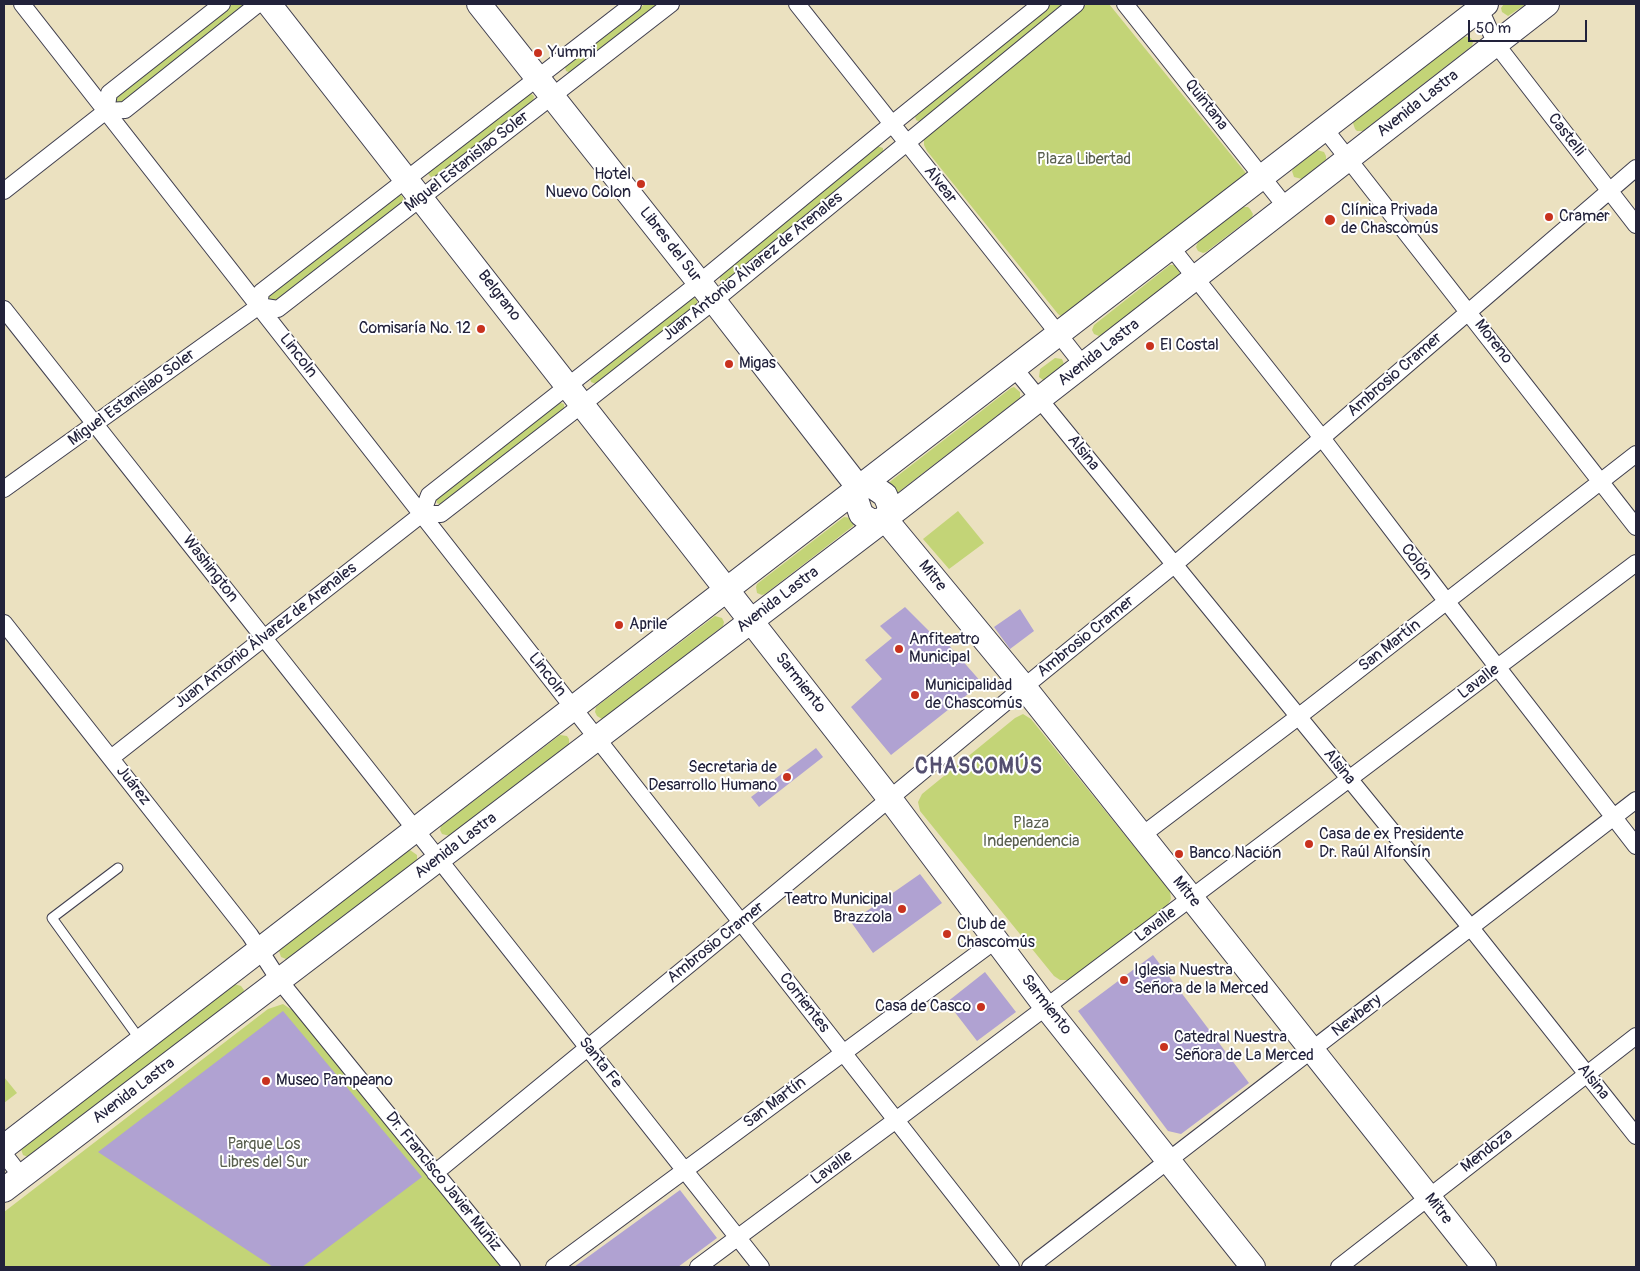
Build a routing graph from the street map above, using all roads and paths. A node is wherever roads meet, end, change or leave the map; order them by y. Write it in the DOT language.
graph roads {
  1 [pos="22,4"];
  2 [pos="222,4"];
  3 [pos="258,4"];
  4 [pos="269,4"];
  5 [pos="479,4"];
  6 [pos="633,4"];
  7 [pos="671,4"];
  8 [pos="797,4"];
  9 [pos="1041,4"];
  10 [pos="1076,4"];
  11 [pos="1125,4"];
  12 [pos="1547,4"];
  13 [pos="1480,5"];
  14 [pos="1496,44"];
  15 [pos="545,87"];
  16 [pos="106,111"];
  17 [pos="892,124"];
  18 [pos="1324,128"];
  19 [pos="906,142"];
  20 [pos="1348,158"];
  21 [pos="1636,168"];
  22 [pos="1262,176"];
  23 [pos="406,179"];
  24 [pos="1609,191"];
  25 [pos="4,192"];
  26 [pos="421,198"];
  27 [pos="1286,207"];
  28 [pos="1636,225"];
  29 [pos="1171,247"];
  30 [pos="1196,277"];
  31 [pos="700,282"];
  32 [pos="714,301"];
  33 [pos="259,306"];
  34 [pos="4,309"];
  35 [pos="1469,312"];
  36 [pos="1058,334"];
  37 [pos="1083,365"];
  38 [pos="1014,368"];
  39 [pos="568,385"];
  40 [pos="1039,400"];
  41 [pos="583,404"];
  42 [pos="95,424"];
  43 [pos="1322,438"];
  44 [pos="1636,454"];
  45 [pos="1601,482"];
  46 [pos="859,488"];
  47 [pos="4,490"];
  48 [pos="422,514"];
  49 [pos="885,519"];
  50 [pos="1636,526"];
  51 [pos="1636,563"];
  52 [pos="1174,566"];
  53 [pos="727,590"];
  54 [pos="1447,602"];
  55 [pos="751,621"];
  56 [pos="4,623"];
  57 [pos="264,638"];
  58 [pos="1498,668"];
  59 [pos="1024,688"];
  60 [pos="573,708"];
  61 [pos="1298,717"];
  62 [pos="597,738"];
  63 [pos="111,758"];
  64 [pos="1350,779"];
  65 [pos="890,799"];
  66 [pos="1636,800"];
  67 [pos="1614,818"];
  68 [pos="416,830"];
  69 [pos="1141,836"];
  70 [pos="1636,846"];
  71 [pos="439,858"];
  72 [pos="118,868"];
  73 [pos="1191,898"];
  74 [pos="741,922"];
  75 [pos="1471,928"];
  76 [pos="996,940"];
  77 [pos="259,951"];
  78 [pos="279,980"];
  79 [pos="1046,1007"];
  80 [pos="1636,1036"];
  81 [pos="142,1041"];
  82 [pos="588,1047"];
  83 [pos="1312,1050"];
  84 [pos="843,1053"];
  85 [pos="1586,1074"];
  86 [pos="896,1120"];
  87 [pos="1636,1136"];
  88 [pos="4,1147"];
  89 [pos="4,1154"];
  90 [pos="1168,1161"];
  91 [pos="684,1170"];
  92 [pos="435,1173"];
  93 [pos="13,1183"];
  94 [pos="1429,1197"];
  95 [pos="737,1237"];
  96 [pos="512,1267"];
  97 [pos="554,1267"];
  98 [pos="698,1267"];
  99 [pos="761,1267"];
  100 [pos="1011,1267"];
  101 [pos="1030,1267"];
  102 [pos="1253,1267"];
  103 [pos="1338,1267"];
  104 [pos="1484,1267"];
  1 -- 16 [label="street, Lincoln"];
  2 -- 16 [label="street"];
  3 -- 16 [label="street"];
  4 -- 23 [label="main road, Belgrano"];
  5 -- 15 [label="main road, Libres del Sur"];
  6 -- 15 [label="street, Miguel Estanislao Soler"];
  7 -- 15 [label="street, Miguel Estanislao Soler"];
  8 -- 17 [label="street, Alvear"];
  9 -- 17 [label="street, Juan Antonio Álvarez de Arenales"];
  10 -- 19 [label="street, Juan Antonio Álvarez de Arenales"];
  11 -- 22 [label="street, Quintana"];
  12 -- 14 [label="main road, Avenida Lastra"];
  13 -- 14 [label="street, Castelli"];
  13 -- 18 [label="main road"];
  14 -- 20 [label="main road, Avenida Lastra"];
  14 -- 24 [label="street, Castelli"];
  15 -- 23 [label="street, Miguel Estanislao Soler"];
  15 -- 26 [label="street, Miguel Estanislao Soler"];
  15 -- 31 [label="main road, Libres del Sur"];
  16 -- 25 [label="street"];
  16 -- 33 [label="street, Lincoln"];
  17 -- 19 [label="street, Alvear"];
  17 -- 31 [label="street, Juan Antonio Álvarez de Arenales"];
  18 -- 20 [label="street, Moreno"];
  18 -- 22 [label="main road"];
  19 -- 32 [label="street, Juan Antonio Álvarez de Arenales"];
  19 -- 36 [label="street, Alvear"];
  20 -- 27 [label="main road, Avenida Lastra"];
  20 -- 35 [label="street, Moreno"];
  21 -- 24 [label="street, Ambrosio Cramer"];
  22 -- 27 [label="street, Quintana"];
  22 -- 29 [label="main road"];
  23 -- 26 [label="main road, Belgrano"];
  23 -- 33 [label="street, Miguel Estanislao Soler"];
  24 -- 28 [label="street, Castelli"];
  24 -- 35 [label="street, Ambrosio Cramer"];
  26 -- 33 [label="street, Miguel Estanislao Soler"];
  26 -- 39 [label="main road, Belgrano"];
  27 -- 30 [label="main road, Avenida Lastra"];
  29 -- 30 [label="street, Colón"];
  29 -- 36 [label="main road"];
  30 -- 37 [label="main road, Avenida Lastra"];
  30 -- 43 [label="street, Colón"];
  31 -- 32 [label="main road, Libres del Sur"];
  31 -- 39 [label="street, Juan Antonio Álvarez de Arenales"];
  32 -- 41 [label="street, Juan Antonio Álvarez de Arenales"];
  32 -- 46 [label="main road, Libres del Sur"];
  33 -- 42 [label="street, Miguel Estanislao Soler"];
  33 -- 48 [label="street, Lincoln"];
  34 -- 42 [label="street, Washington"];
  35 -- 43 [label="street, Ambrosio Cramer"];
  35 -- 45 [label="street, Moreno"];
  36 -- 37 [label="street, Alvear"];
  36 -- 38 [label="main road"];
  37 -- 40 [label="main road, Avenida Lastra"];
  38 -- 40 [label="street, Alsina"];
  38 -- 46 [label="main road"];
  39 -- 41 [label="main road, Belgrano"];
  39 -- 48 [label="street, Juan Antonio Álvarez de Arenales"];
  40 -- 49 [label="main road, Avenida Lastra"];
  40 -- 52 [label="street, Alsina"];
  41 -- 48 [label="street, Juan Antonio Álvarez de Arenales"];
  41 -- 53 [label="main road, Belgrano"];
  42 -- 47 [label="street, Miguel Estanislao Soler"];
  42 -- 57 [label="street, Washington"];
  43 -- 52 [label="street, Ambrosio Cramer"];
  43 -- 54 [label="street, Colón"];
  44 -- 45 [label="street, San Martín"];
  45 -- 50 [label="street, Moreno"];
  45 -- 54 [label="street, San Martín"];
  46 -- 49 [label="main road"];
  46 -- 53 [label="main road"];
  48 -- 57 [label="street, Juan Antonio Álvarez de Arenales"];
  48 -- 60 [label="street, Lincoln"];
  49 -- 55 [label="main road, Avenida Lastra"];
  49 -- 59 [label="main road, Mitre"];
  51 -- 58 [label="street, Lavalle"];
  52 -- 59 [label="street, Ambrosio Cramer"];
  52 -- 61 [label="street, Alsina"];
  53 -- 55 [label="main road, Sarmiento"];
  53 -- 60 [label="main road"];
  54 -- 58 [label="street, Colón"];
  54 -- 61 [label="street, San Martín"];
  55 -- 62 [label="main road, Avenida Lastra"];
  55 -- 65 [label="main road, Sarmiento"];
  56 -- 63 [label="street, Juárez"];
  57 -- 63 [label="street, Juan Antonio Álvarez de Arenales"];
  57 -- 68 [label="street, Washington"];
  58 -- 64 [label="street, Lavalle"];
  58 -- 67 [label="street, Colón"];
  59 -- 65 [label="street, Ambrosio Cramer"];
  59 -- 69 [label="main road, Mitre"];
  60 -- 62 [label="street, Lincoln"];
  60 -- 68 [label="main road"];
  61 -- 64 [label="street, Alsina"];
  61 -- 69 [label="street, San Martín"];
  62 -- 71 [label="main road, Avenida Lastra"];
  62 -- 74 [label="street, Corrientes"];
  63 -- 77 [label="street, Juárez"];
  64 -- 73 [label="street, Lavalle"];
  64 -- 75 [label="street, Alsina"];
  65 -- 74 [label="street, Ambrosio Cramer"];
  65 -- 76 [label="main road, Sarmiento"];
  66 -- 67 [label="street, Newbery"];
  67 -- 70 [label="street, Colón"];
  67 -- 75 [label="street, Newbery"];
  68 -- 71 [label="street, Santa Fe"];
  68 -- 77 [label="main road"];
  69 -- 73 [label="main road, Mitre"];
  71 -- 78 [label="main road, Avenida Lastra"];
  71 -- 82 [label="street, Santa Fe"];
  72 -- 81 [label="lane"];
  73 -- 79 [label="street, Lavalle"];
  73 -- 83 [label="main road, Mitre"];
  74 -- 82 [label="street, Ambrosio Cramer"];
  74 -- 84 [label="street, Corrientes"];
  75 -- 83 [label="street, Newbery"];
  75 -- 85 [label="street, Alsina"];
  76 -- 79 [label="main road, Sarmiento"];
  76 -- 84 [label="street, San Martín"];
  77 -- 78 [label="street, Juárez"];
  77 -- 81 [label="main road"];
  78 -- 92 [label="street, Dr. Francisco Javier Muñiz"];
  78 -- 93 [label="main road, Avenida Lastra"];
  79 -- 86 [label="street, Lavalle"];
  79 -- 90 [label="main road, Sarmiento"];
  80 -- 85 [label="street, Mendoza"];
  81 -- 88 [label="main road"];
  82 -- 91 [label="street, Santa Fe"];
  82 -- 92 [label="street, Ambrosio Cramer"];
  83 -- 90 [label="street, Newbery"];
  83 -- 94 [label="main road, Mitre"];
  84 -- 86 [label="street, Corrientes"];
  84 -- 91 [label="street, San Martín"];
  85 -- 87 [label="street, Alsina"];
  85 -- 94 [label="street, Mendoza"];
  86 -- 95 [label="street, Lavalle"];
  86 -- 100 [label="street, Corrientes"];
  89 -- 93 [label="street"];
  90 -- 101 [label="street, Newbery"];
  90 -- 102 [label="main road, Sarmiento"];
  91 -- 95 [label="street, Santa Fe"];
  91 -- 97 [label="street, San Martín"];
  92 -- 96 [label="street, Dr. Francisco Javier Muñiz"];
  94 -- 103 [label="street, Mendoza"];
  94 -- 104 [label="main road, Mitre"];
  95 -- 98 [label="street, Lavalle"];
  95 -- 99 [label="street, Santa Fe"];
}
